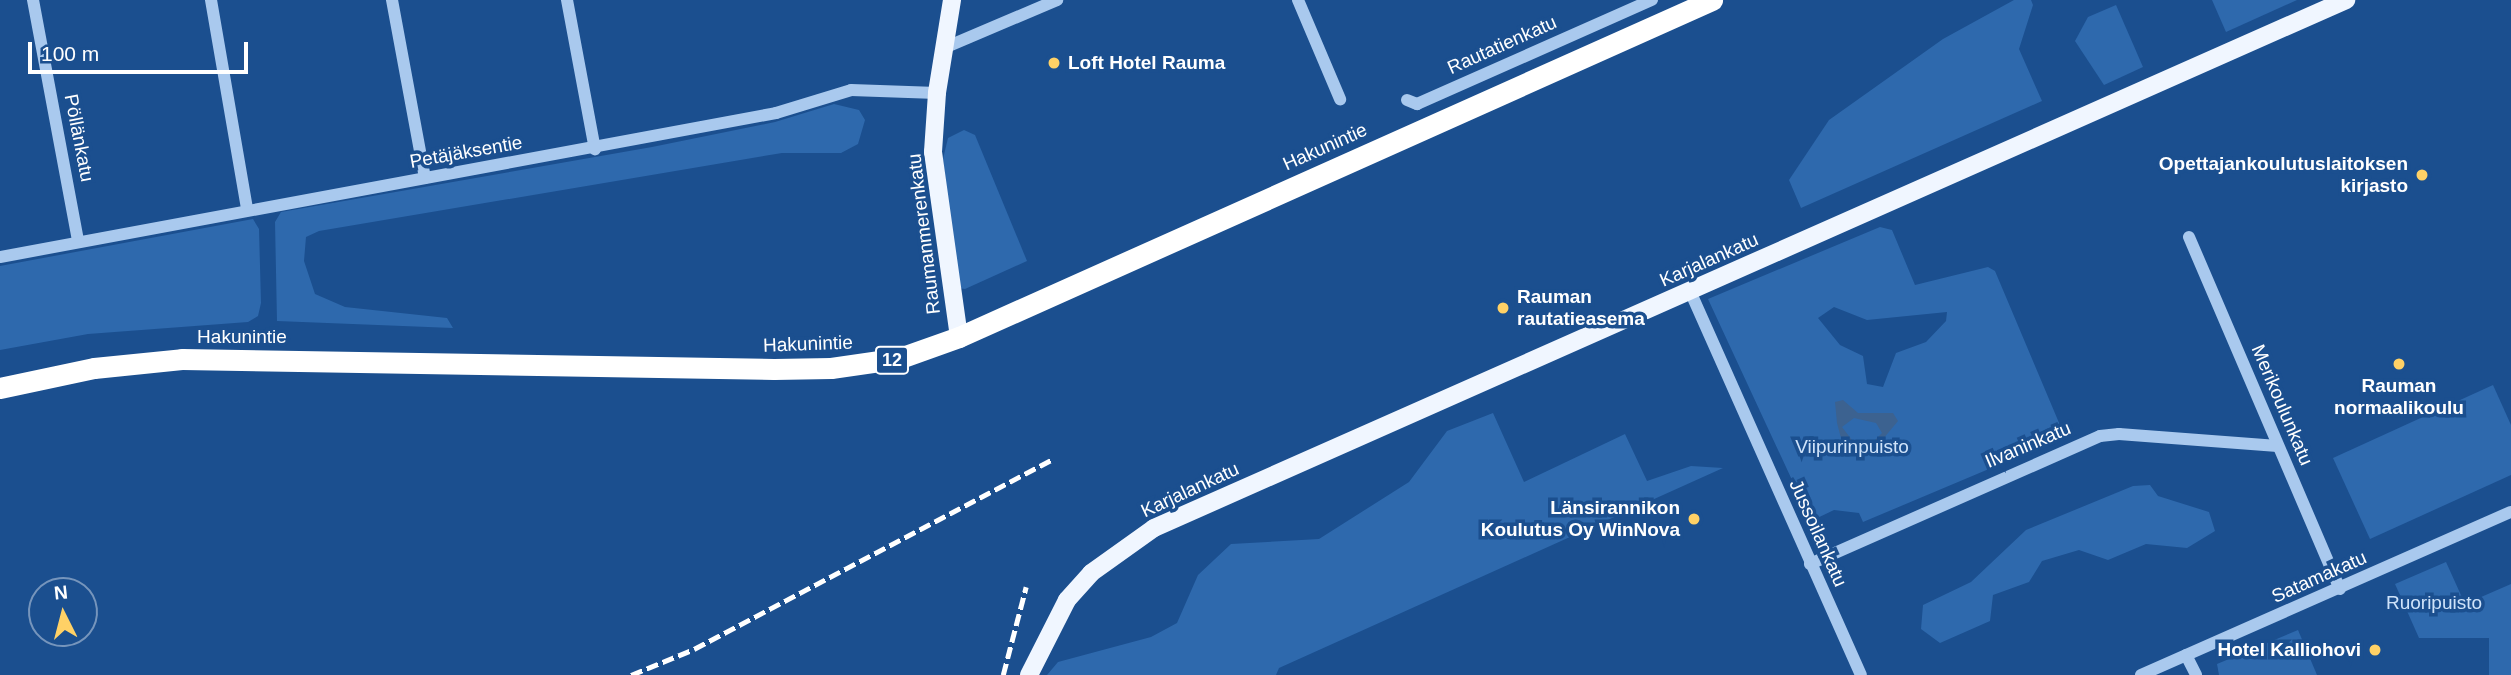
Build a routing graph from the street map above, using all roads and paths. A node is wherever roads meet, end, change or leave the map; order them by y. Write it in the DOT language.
graph roads {
  1 [pos="33,0"];
  2 [pos="211,0"];
  3 [pos="392,0"];
  4 [pos="567,0"];
  5 [pos="952,0"];
  6 [pos="1056,0"];
  7 [pos="1298,0"];
  8 [pos="1651,0"];
  9 [pos="1712,0"];
  10 [pos="2346,0"];
  11 [pos="944,48"];
  12 [pos="937,93"];
  13 [pos="1340,99"];
  14 [pos="1407,100"];
  15 [pos="595,149"];
  16 [pos="425,178"];
  17 [pos="247,208"];
  18 [pos="2189,237"];
  19 [pos="78,241"];
  20 [pos="0,257"];
  21 [pos="1690,291"];
  22 [pos="959,337"];
  23 [pos="0,388"];
  24 [pos="2278,446"];
  25 [pos="2511,512"];
  26 [pos="1810,564"];
  27 [pos="2340,589"];
  28 [pos="2186,655"];
  29 [pos="1029,675"];
  30 [pos="1861,675"];
  31 [pos="2141,675"];
  32 [pos="2196,675"];
  1 -- 19 [label="street, Pöllänkatu"];
  2 -- 17 [label="street"];
  3 -- 16 [label="street"];
  4 -- 15 [label="street"];
  5 -- 11 [label="main road, Raumanmerenkatu"];
  6 -- 11 [label="street"];
  7 -- 13 [label="street"];
  8 -- 14 [label="street, Rautatienkatu"];
  9 -- 22 [label="highway, Hakunintie / 12"];
  10 -- 21 [label="main road, Karjalankatu"];
  11 -- 12 [label="main road, Raumanmerenkatu"];
  12 -- 15 [label="street, Petäjäksentie"];
  12 -- 22 [label="main road, Raumanmerenkatu"];
  15 -- 16 [label="street, Petäjäksentie"];
  16 -- 17 [label="street, Petäjäksentie"];
  17 -- 19 [label="street, Petäjäksentie"];
  18 -- 24 [label="street, Merikoulunkatu"];
  19 -- 20 [label="street, Petäjäksentie"];
  21 -- 26 [label="street, Jussoilankatu"];
  21 -- 29 [label="main road, Karjalankatu"];
  22 -- 23 [label="highway, Hakunintie / 12"];
  24 -- 26 [label="street, Ilvaninkatu"];
  24 -- 27 [label="street, Merikoulunkatu"];
  25 -- 27 [label="street, Satamakatu"];
  26 -- 30 [label="street, Jussoilankatu"];
  27 -- 28 [label="street, Satamakatu"];
  28 -- 31 [label="street, Satamakatu"];
  28 -- 32 [label="street"];
}
